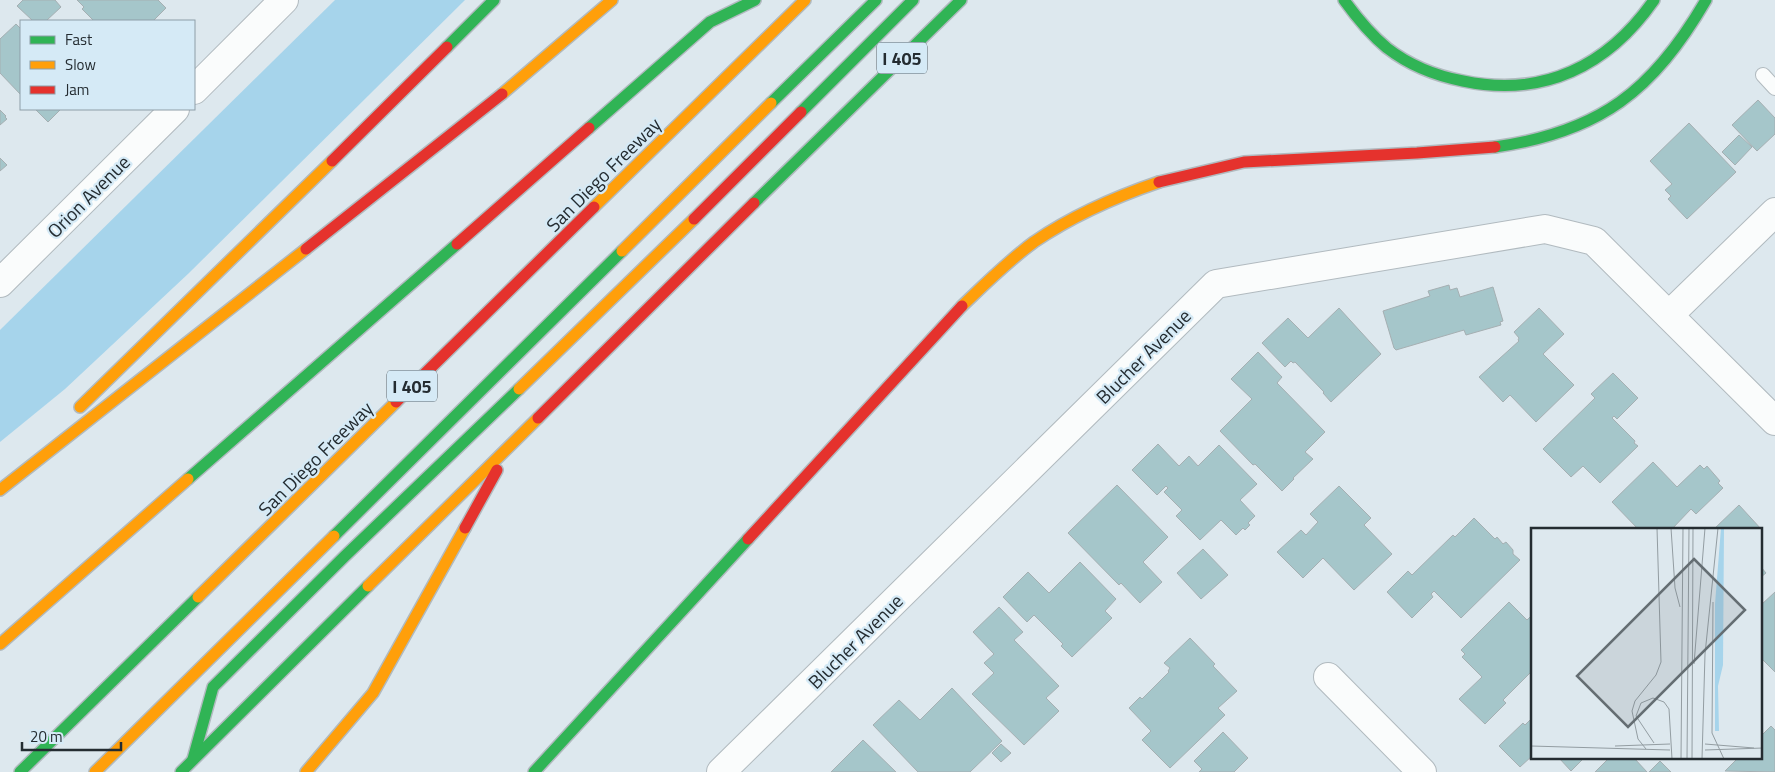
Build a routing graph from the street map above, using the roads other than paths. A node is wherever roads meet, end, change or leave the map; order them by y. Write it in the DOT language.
graph roads {
  1 [pos="284,0"];
  2 [pos="494,0"];
  3 [pos="612,0"];
  4 [pos="756,0"];
  5 [pos="805,0"];
  6 [pos="876,0"];
  7 [pos="913,0"];
  8 [pos="961,0"];
  9 [pos="1344,0"];
  10 [pos="1654,0"];
  11 [pos="1706,0"];
  12 [pos="1763,75"];
  13 [pos="1775,88"];
  14 [pos="195,89"];
  15 [pos="174,110"];
  16 [pos="1775,212"];
  17 [pos="0,283"];
  18 [pos="1669,316"];
  19 [pos="72,415"];
  20 [pos="1775,421"];
  21 [pos="50,436"];
  22 [pos="513,443"];
  23 [pos="0,484"];
  24 [pos="0,490"];
  25 [pos="0,644"];
  26 [pos="1328,677"];
  27 [pos="193,761"];
  28 [pos="20,772"];
  29 [pos="95,772"];
  30 [pos="181,772"];
  31 [pos="306,772"];
  32 [pos="534,772"];
  33 [pos="722,772"];
  34 [pos="1422,772"];
  1 -- 14 [label="street"];
  2 -- 19 [label="highway"];
  3 -- 24 [label="highway"];
  4 -- 25 [label="highway"];
  5 -- 28 [label="highway, San Diego Freeway / I 405"];
  6 -- 29 [label="highway"];
  7 -- 27 [label="highway"];
  8 -- 22 [label="highway, I 405"];
  9 -- 10 [label="highway"];
  11 -- 32 [label="highway"];
  12 -- 13 [label="lane"];
  15 -- 17 [label="street, Orion Avenue"];
  16 -- 18 [label="street"];
  18 -- 20 [label="street, Blucher Avenue"];
  18 -- 33 [label="street, Blucher Avenue"];
  21 -- 23 [label="highway"];
  22 -- 27 [label="highway, I 405"];
  22 -- 31 [label="highway"];
  26 -- 34 [label="street"];
  27 -- 30 [label="highway, I 405"];
}
